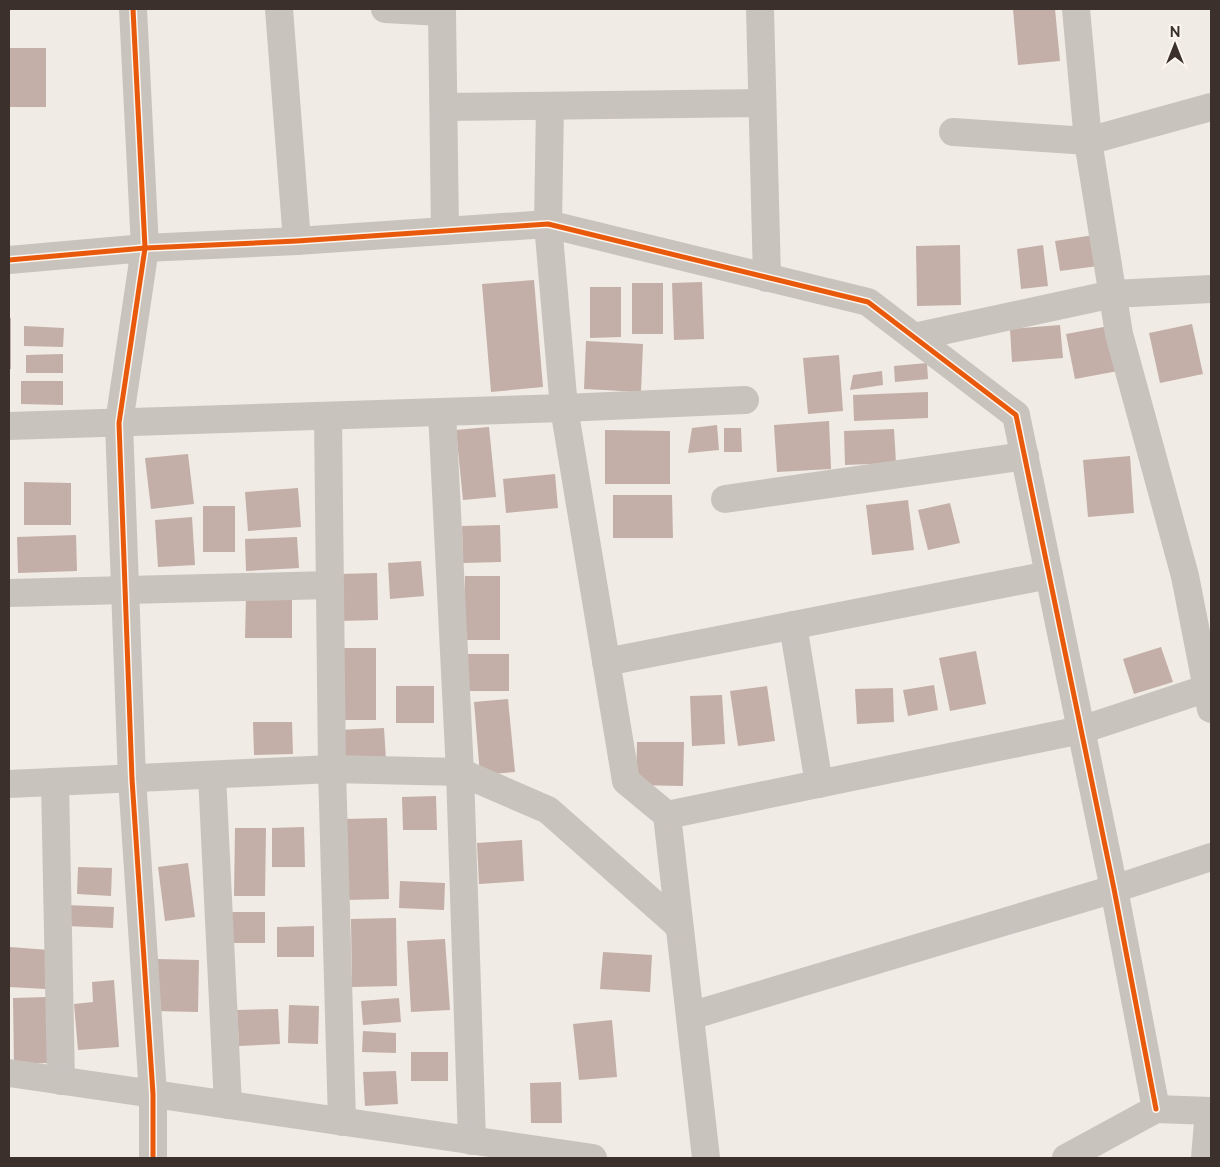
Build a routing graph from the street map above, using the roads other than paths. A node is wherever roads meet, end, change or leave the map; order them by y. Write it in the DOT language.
graph roads {
  1 [pos="133,9"];
  2 [pos="279,9"];
  3 [pos="385,9"];
  4 [pos="760,9"];
  5 [pos="1076,9"];
  6 [pos="762,103"];
  7 [pos="550,106"];
  8 [pos="1211,107"];
  9 [pos="444,108"];
  10 [pos="953,132"];
  11 [pos="1088,141"];
  12 [pos="548,224"];
  13 [pos="445,231"];
  14 [pos="297,241"];
  15 [pos="145,248"];
  16 [pos="9,260"];
  17 [pos="768,278"];
  18 [pos="1211,289"];
  19 [pos="1113,294"];
  20 [pos="914,337"];
  21 [pos="745,400"];
  22 [pos="564,408"];
  23 [pos="442,412"];
  24 [pos="328,416"];
  25 [pos="119,423"];
  26 [pos="9,426"];
  27 [pos="1025,456"];
  28 [pos="725,499"];
  29 [pos="1049,575"];
  30 [pos="330,585"];
  31 [pos="125,590"];
  32 [pos="9,593"];
  33 [pos="793,625"];
  34 [pos="606,662"];
  35 [pos="1210,695"];
  36 [pos="1081,730"];
  37 [pos="332,769"];
  38 [pos="460,772"];
  39 [pos="212,775"];
  40 [pos="132,779"];
  41 [pos="55,782"];
  42 [pos="9,784"];
  43 [pos="819,784"];
  44 [pos="667,815"];
  45 [pos="1211,857"];
  46 [pos="1114,888"];
  47 [pos="679,926"];
  48 [pos="690,1016"];
  49 [pos="9,1074"];
  50 [pos="61,1081"];
  51 [pos="153,1094"];
  52 [pos="228,1105"];
  53 [pos="1156,1109"];
  54 [pos="1210,1111"];
  55 [pos="342,1122"];
  56 [pos="472,1141"];
  57 [pos="153,1158"];
  58 [pos="593,1158"];
  59 [pos="706,1158"];
  60 [pos="1066,1158"];
  61 [pos="1205,1158"];
  1 -- 15 [label="street"];
  2 -- 14 [label="street"];
  3 -- 9 [label="street"];
  4 -- 6 [label="street"];
  5 -- 11 [label="street"];
  6 -- 7 [label="street"];
  6 -- 17 [label="street"];
  7 -- 9 [label="street"];
  7 -- 12 [label="street"];
  8 -- 11 [label="street"];
  9 -- 13 [label="street"];
  10 -- 11 [label="street"];
  11 -- 19 [label="street"];
  12 -- 13 [label="street"];
  12 -- 17 [label="street"];
  12 -- 22 [label="street"];
  13 -- 14 [label="street"];
  14 -- 15 [label="street"];
  15 -- 16 [label="street"];
  15 -- 25 [label="street"];
  17 -- 20 [label="street"];
  18 -- 19 [label="street"];
  19 -- 20 [label="street"];
  19 -- 35 [label="street"];
  20 -- 27 [label="street"];
  21 -- 22 [label="street"];
  22 -- 23 [label="street"];
  22 -- 34 [label="street"];
  23 -- 24 [label="street"];
  23 -- 38 [label="street"];
  24 -- 25 [label="street"];
  24 -- 30 [label="street"];
  25 -- 26 [label="street"];
  25 -- 31 [label="street"];
  27 -- 28 [label="street"];
  27 -- 29 [label="street"];
  29 -- 33 [label="street"];
  29 -- 36 [label="street"];
  30 -- 31 [label="street"];
  30 -- 37 [label="street"];
  31 -- 32 [label="street"];
  31 -- 40 [label="street"];
  33 -- 34 [label="street"];
  33 -- 43 [label="street"];
  34 -- 44 [label="street"];
  35 -- 36 [label="street"];
  36 -- 43 [label="street"];
  36 -- 46 [label="street"];
  37 -- 38 [label="street"];
  37 -- 39 [label="street"];
  37 -- 55 [label="street"];
  38 -- 47 [label="street"];
  38 -- 56 [label="street"];
  39 -- 40 [label="street"];
  39 -- 52 [label="street"];
  40 -- 41 [label="street"];
  40 -- 51 [label="street"];
  41 -- 42 [label="street"];
  41 -- 50 [label="street"];
  43 -- 44 [label="street"];
  44 -- 47 [label="street"];
  45 -- 46 [label="street"];
  46 -- 48 [label="street"];
  46 -- 53 [label="street"];
  47 -- 48 [label="street"];
  48 -- 59 [label="street"];
  49 -- 50 [label="street"];
  50 -- 51 [label="street"];
  51 -- 52 [label="street"];
  51 -- 57 [label="street"];
  52 -- 55 [label="street"];
  53 -- 54 [label="street"];
  53 -- 60 [label="street"];
  54 -- 61 [label="street"];
  55 -- 56 [label="street"];
  56 -- 58 [label="street"];
}
